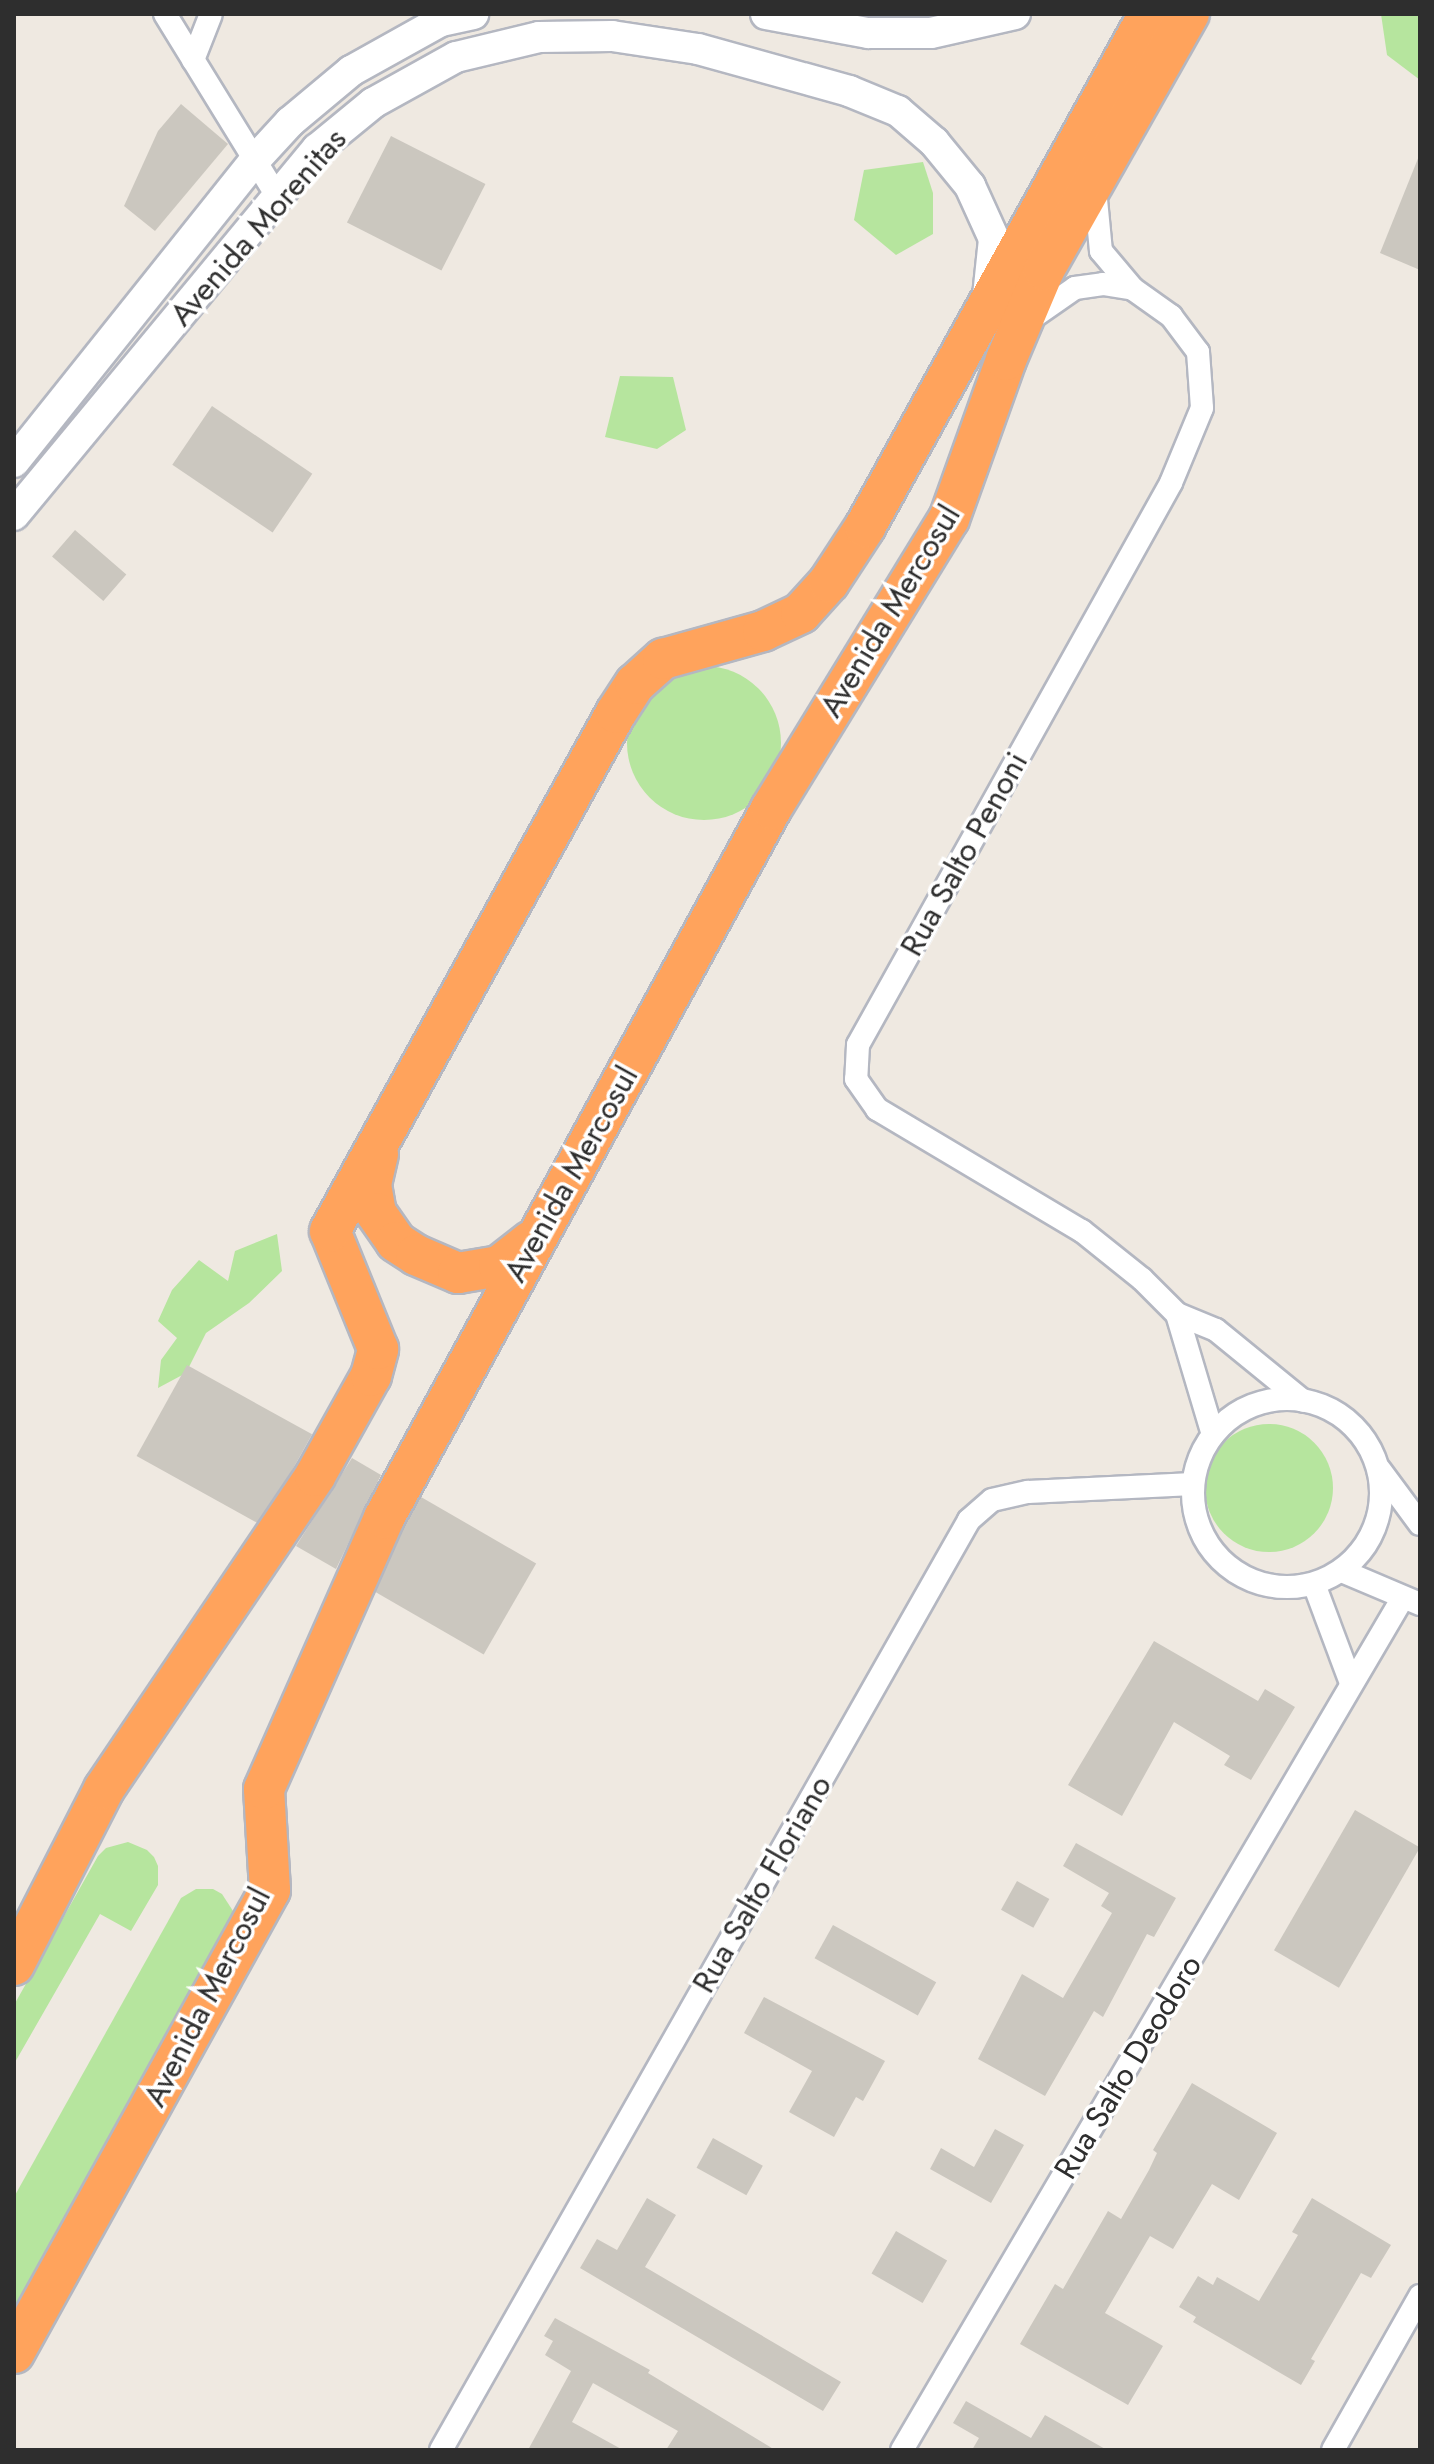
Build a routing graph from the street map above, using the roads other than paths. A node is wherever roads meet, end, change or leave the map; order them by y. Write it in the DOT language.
graph roads {
  1 [pos="165,14"];
  2 [pos="211,14"];
  3 [pos="473,14"];
  4 [pos="766,14"];
  5 [pos="1015,14"];
  6 [pos="1149,14"];
  7 [pos="1189,14"];
  8 [pos="193,60"];
  9 [pos="255,160"];
  10 [pos="1095,179"];
  11 [pos="277,196"];
  12 [pos="1133,289"];
  13 [pos="1002,320"];
  14 [pos="14,462"];
  15 [pos="17,503"];
  16 [pos="381,1138"];
  17 [pos="536,1237"];
  18 [pos="1177,1314"];
  19 [pos="1303,1401"];
  20 [pos="1213,1435"];
  21 [pos="1380,1470"];
  22 [pos="1193,1484"];
  23 [pos="1420,1524"];
  24 [pos="1342,1571"];
  25 [pos="1314,1584"];
  26 [pos="1411,1601"];
  27 [pos="1351,1683"];
  28 [pos="14,1965"];
  29 [pos="1420,2296"];
  30 [pos="14,2353"];
  31 [pos="441,2450"];
  32 [pos="902,2450"];
  33 [pos="1333,2450"];
  1 -- 8 [label="street"];
  2 -- 8 [label="street"];
  3 -- 9 [label="main road, Avenida Morenitas"];
  4 -- 5 [label="main road"];
  6 -- 13 [label="highway, Avenida Mercosul"];
  7 -- 10 [label="highway, Avenida Mercosul"];
  8 -- 9 [label="street"];
  9 -- 11 [label="street"];
  9 -- 14 [label="main road, Avenida Morenitas"];
  10 -- 12 [label="street, Rua Salto Penoni"];
  10 -- 13 [label="highway, Avenida Mercosul"];
  11 -- 13 [label="main road, Avenida Morenitas"];
  11 -- 15 [label="main road, Avenida Morenitas"];
  12 -- 13 [label="street"];
  12 -- 18 [label="street, Rua Salto Penoni"];
  13 -- 16 [label="highway, Avenida Mercosul"];
  13 -- 17 [label="highway, Avenida Mercosul"];
  16 -- 17 [label="highway"];
  16 -- 28 [label="highway, Avenida Mercosul"];
  17 -- 30 [label="highway, Avenida Mercosul"];
  18 -- 19 [label="street, Rua Salto Penoni"];
  18 -- 20 [label="street, Rua Salto Penoni"];
  19 -- 20 [label="street"];
  19 -- 21 [label="street"];
  20 -- 22 [label="street"];
  21 -- 23 [label="street"];
  21 -- 24 [label="street"];
  22 -- 25 [label="street"];
  22 -- 31 [label="street, Rua Salto Floriano"];
  24 -- 25 [label="street"];
  24 -- 26 [label="street"];
  25 -- 27 [label="street"];
  26 -- 27 [label="street, Rua Salto Deodoro"];
  27 -- 32 [label="street, Rua Salto Deodoro"];
  29 -- 33 [label="street"];
}
